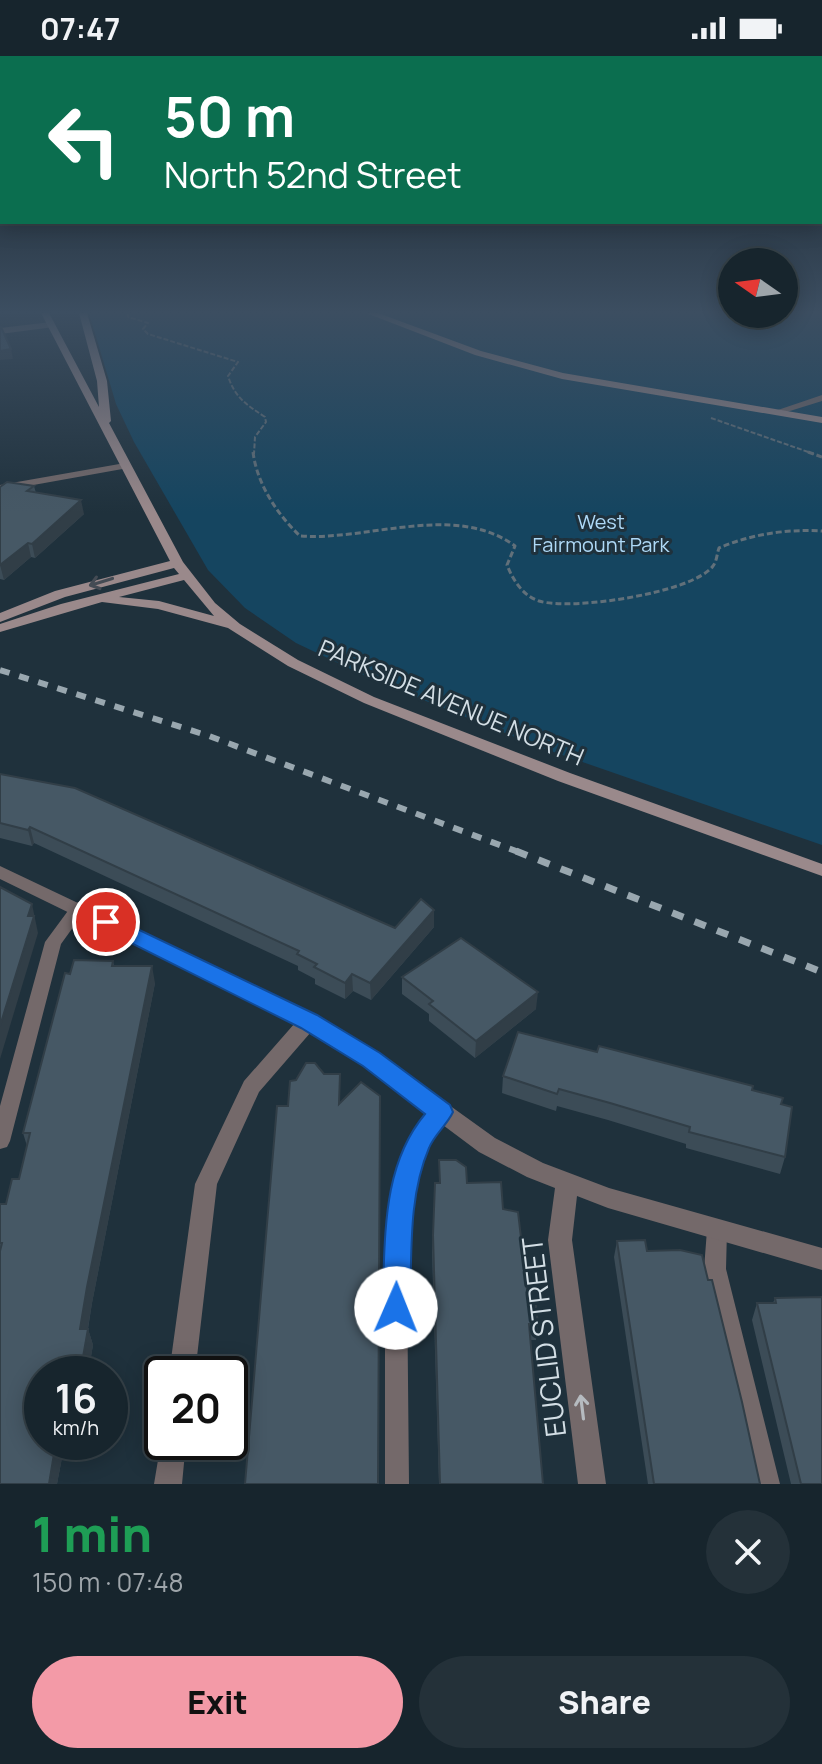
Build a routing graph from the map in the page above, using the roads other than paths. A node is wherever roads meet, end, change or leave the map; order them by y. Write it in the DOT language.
graph roads {
  1 [pos="80,380"];
  2 [pos="102,380"];
  3 [pos="581,380"];
  4 [pos="822,398"];
  5 [pos="777,412"];
  6 [pos="822,420"];
  7 [pos="107,431"];
  8 [pos="125,466"];
  9 [pos="0,488"];
  10 [pos="177,563"];
  11 [pos="185,576"];
  12 [pos="95,599"];
  13 [pos="0,618"];
  14 [pos="235,627"];
  15 [pos="0,628"];
  16 [pos="822,870"];
  17 [pos="0,872"];
  18 [pos="79,908"];
  19 [pos="309,1021"];
  20 [pos="441,1112"];
  21 [pos="0,1141"];
  22 [pos="567,1184"];
  23 [pos="717,1230"];
  24 [pos="822,1259"];
  25 [pos="184,1356"];
  26 [pos="171,1460"];
  27 [pos="168,1484"];
  28 [pos="397,1484"];
  29 [pos="592,1484"];
  30 [pos="768,1484"];
  1 -- 7 [label="main road, PARKSIDE AVENUE NORTH"];
  2 -- 7 [label="main road"];
  3 -- 5 [label="main road"];
  4 -- 5 [label="street"];
  5 -- 6 [label="main road"];
  7 -- 8 [label="main road, PARKSIDE AVENUE NORTH"];
  8 -- 9 [label="lane"];
  8 -- 10 [label="main road, PARKSIDE AVENUE NORTH"];
  10 -- 11 [label="main road, PARKSIDE AVENUE NORTH"];
  10 -- 13 [label="main road, one-way"];
  11 -- 12 [label="main road"];
  11 -- 14 [label="main road, PARKSIDE AVENUE NORTH"];
  12 -- 14 [label="main road"];
  12 -- 15 [label="main road"];
  14 -- 16 [label="main road, PARKSIDE AVENUE NORTH"];
  17 -- 18 [label="street"];
  18 -- 19 [label="street"];
  18 -- 21 [label="lane"];
  19 -- 20 [label="street"];
  19 -- 25 [label="street"];
  20 -- 22 [label="street"];
  20 -- 28 [label="lane"];
  22 -- 23 [label="street"];
  29 -- 22 [label="street, EUCLID STREET, one-way"];
  23 -- 24 [label="street"];
  23 -- 30 [label="lane"];
  26 -- 27 [label="street"];
}
